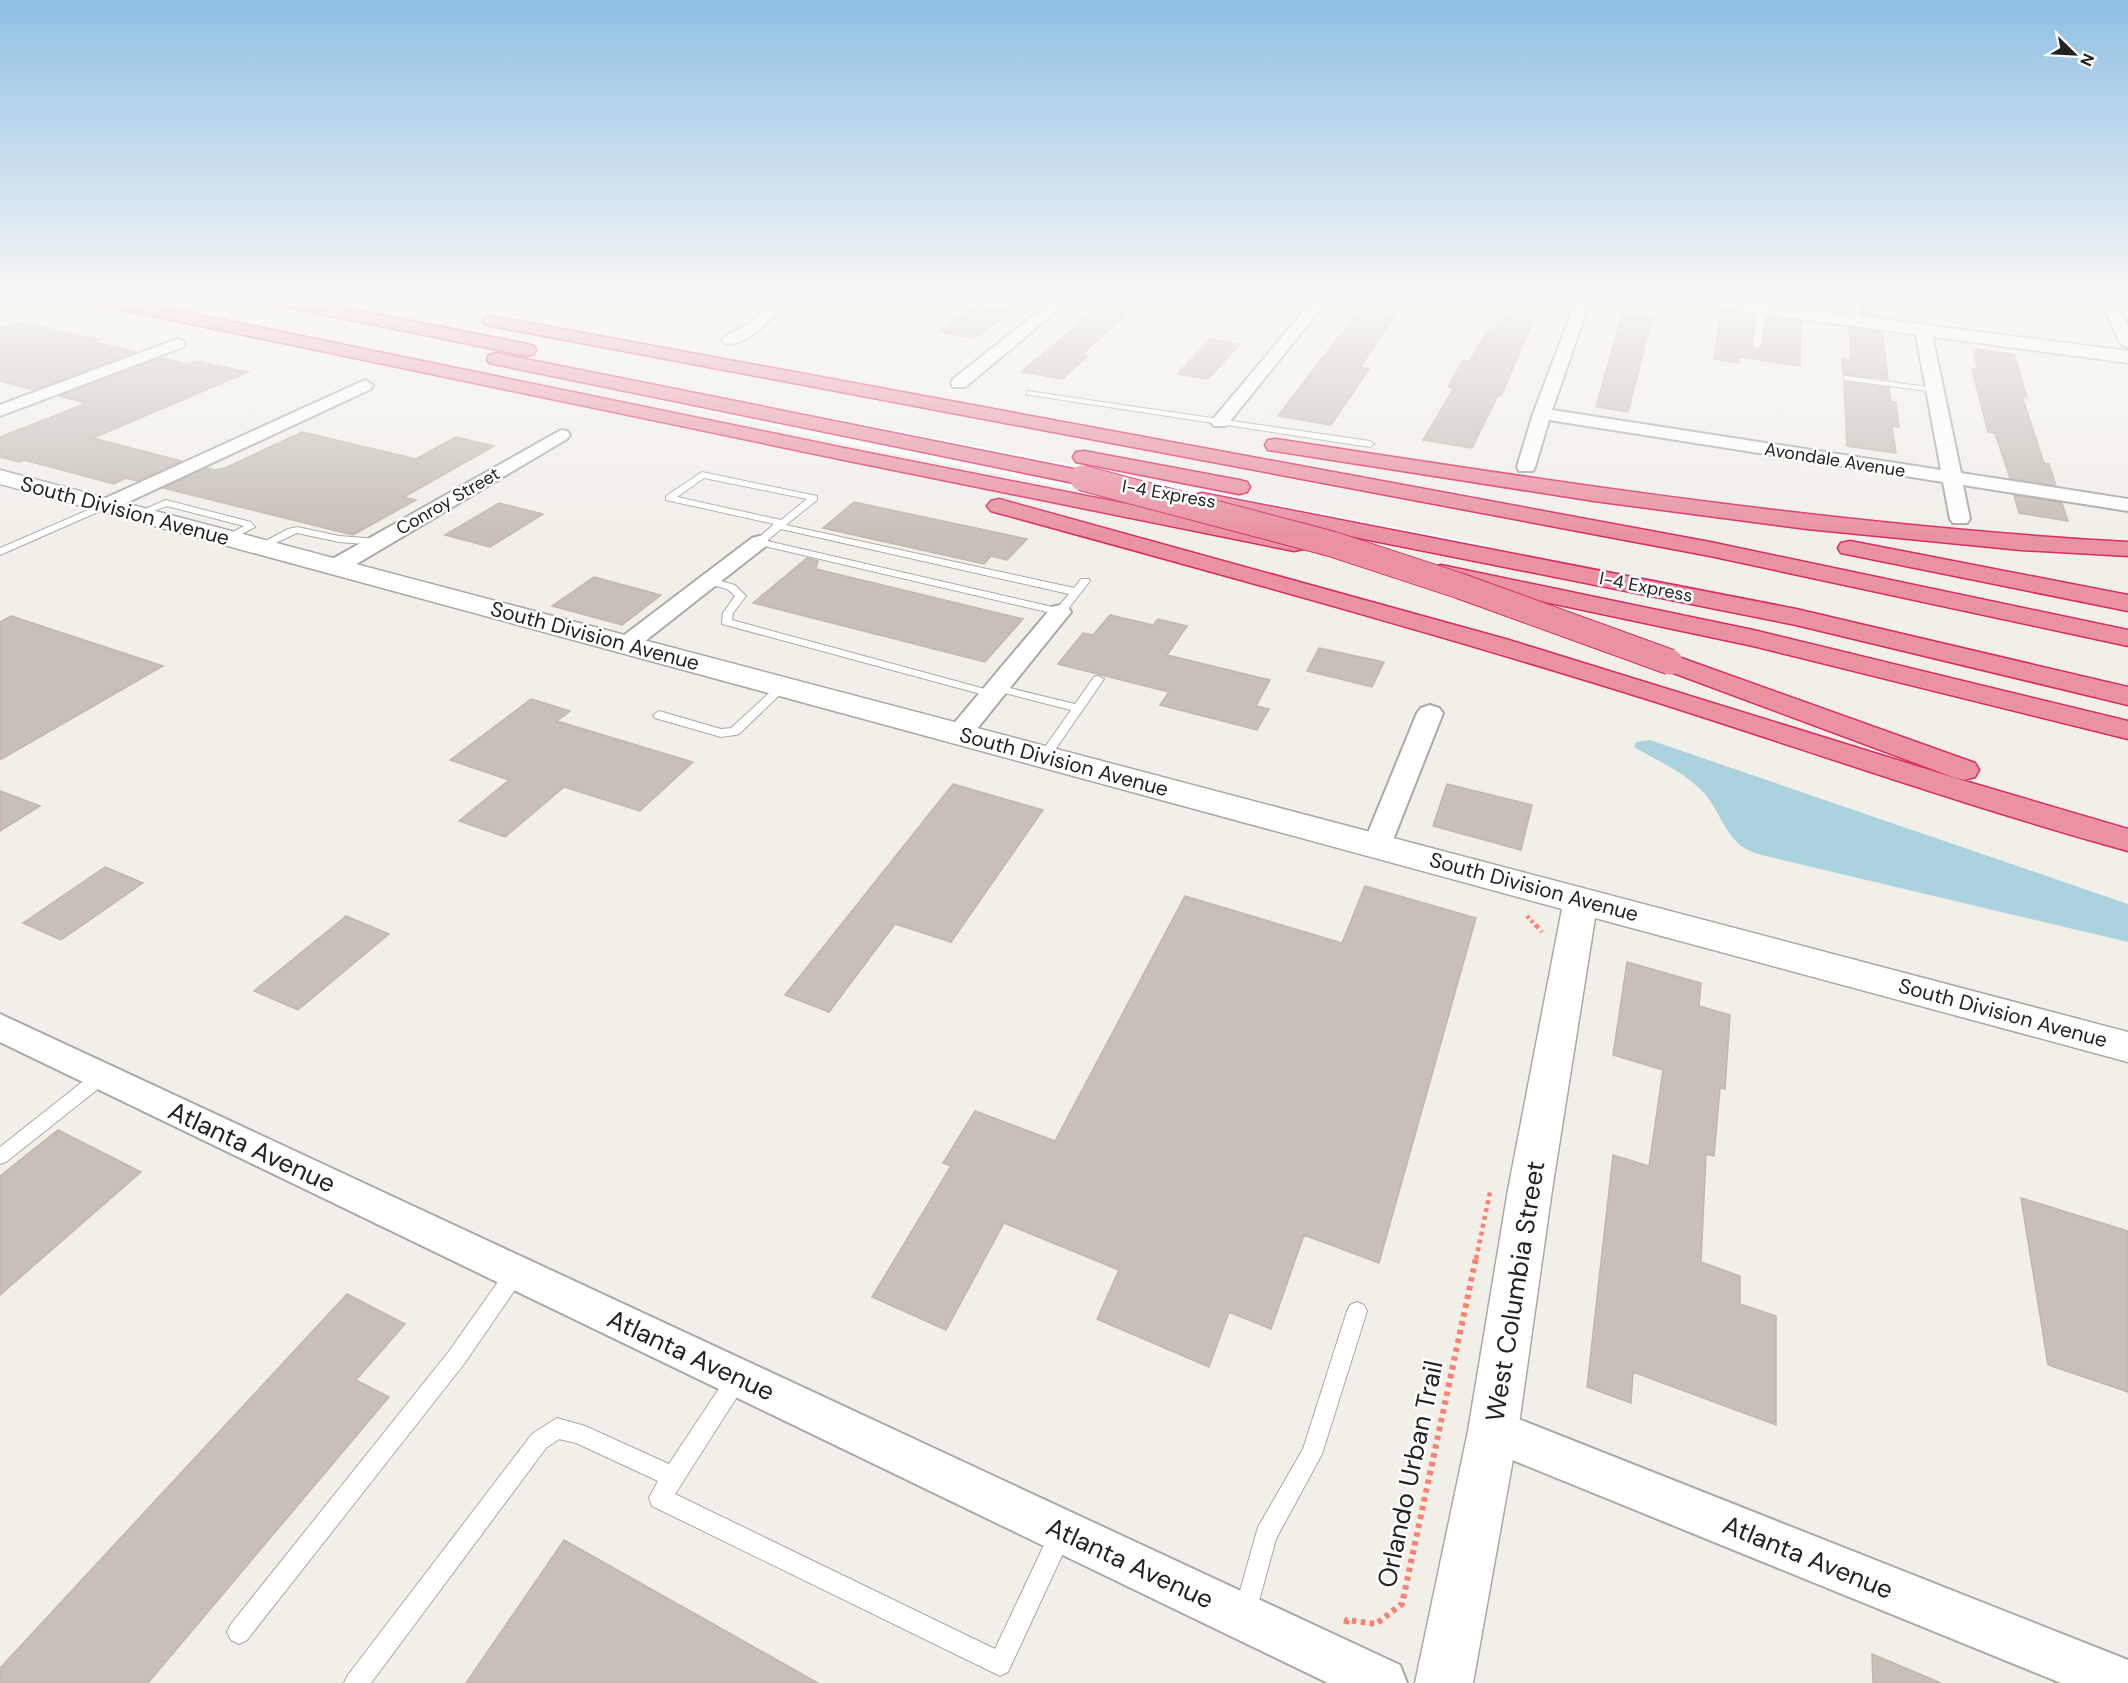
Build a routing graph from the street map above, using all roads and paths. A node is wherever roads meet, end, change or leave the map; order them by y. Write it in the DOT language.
graph roads {
  1 [pos="83,380"];
  2 [pos="484,380"];
  3 [pos="603,380"];
  4 [pos="646,380"];
  5 [pos="810,380"];
  6 [pos="864,380"];
  7 [pos="963,380"];
  8 [pos="1255,380"];
  9 [pos="1555,380"];
  10 [pos="1858,380"];
  11 [pos="1933,380"];
  12 [pos="959,383"];
  13 [pos="365,385"];
  14 [pos="1935,390"];
  15 [pos="1030,393"];
  16 [pos="0,411"];
  17 [pos="1542,414"];
  18 [pos="1220,422"];
  19 [pos="561,435"];
  20 [pos="1370,444"];
  21 [pos="844,454"];
  22 [pos="1529,476"];
  23 [pos="1082,478"];
  24 [pos="1952,478"];
  25 [pos="3,480"];
  26 [pos="104,506"];
  27 [pos="2128,506"];
  28 [pos="1960,519"];
  29 [pos="780,525"];
  30 [pos="378,542"];
  31 [pos="759,542"];
  32 [pos="1481,543"];
  33 [pos="259,547"];
  34 [pos="2128,549"];
  35 [pos="0,552"];
  36 [pos="335,567"];
  37 [pos="709,581"];
  38 [pos="1085,581"];
  39 [pos="1076,592"];
  40 [pos="2128,603"];
  41 [pos="1060,612"];
  42 [pos="2128,638"];
  43 [pos="627,644"];
  44 [pos="1098,679"];
  45 [pos="783,686"];
  46 [pos="994,691"];
  47 [pos="2128,696"];
  48 [pos="1078,708"];
  49 [pos="1430,713"];
  50 [pos="659,715"];
  51 [pos="2128,730"];
  52 [pos="959,734"];
  53 [pos="1044,757"];
  54 [pos="2128,830"];
  55 [pos="2128,840"];
  56 [pos="1377,845"];
  57 [pos="1581,899"];
  58 [pos="1523,912"];
  59 [pos="1542,930"];
  60 [pos="0,1027"];
  61 [pos="2128,1047"];
  62 [pos="102,1076"];
  63 [pos="0,1157"];
  64 [pos="516,1272"];
  65 [pos="1468,1292"];
  66 [pos="1357,1311"];
  67 [pos="738,1377"];
  68 [pos="1493,1431"];
  69 [pos="673,1477"];
  70 [pos="1062,1531"];
  71 [pos="1244,1617"];
  72 [pos="1347,1620"];
  73 [pos="239,1632"];
  74 [pos="356,1683"];
  75 [pos="1382,1683"];
  76 [pos="1444,1683"];
  77 [pos="2123,1683"];
  1 -- 16 [label="street"];
  2 -- 21 [label="highway"];
  3 -- 23 [label="highway, I-4 Express"];
  4 -- 32 [label="highway, I-4 Express"];
  5 -- 42 [label="highway"];
  6 -- 22 [label="highway"];
  7 -- 12 [label="street"];
  8 -- 18 [label="street"];
  9 -- 17 [label="street"];
  10 -- 14 [label="lane"];
  11 -- 14 [label="street"];
  13 -- 26 [label="street"];
  14 -- 24 [label="street"];
  15 -- 18 [label="lane"];
  17 -- 22 [label="street"];
  17 -- 24 [label="street, Avondale Avenue"];
  18 -- 20 [label="lane"];
  19 -- 30 [label="street, Conroy Street"];
  21 -- 51 [label="highway"];
  21 -- 55 [label="highway"];
  22 -- 34 [label="highway"];
  22 -- 40 [label="highway"];
  23 -- 32 [label="highway, I-4 Express, bridge"];
  23 -- 54 [label="highway, bridge"];
  24 -- 27 [label="street, Avondale Avenue"];
  24 -- 28 [label="street"];
  25 -- 26 [label="street, South Division Avenue"];
  26 -- 33 [label="street, South Division Avenue"];
  26 -- 35 [label="lane"];
  29 -- 29 [label="lane"];
  29 -- 31 [label="lane"];
  29 -- 39 [label="lane"];
  30 -- 33 [label="lane"];
  30 -- 36 [label="street, Conroy Street"];
  31 -- 37 [label="street"];
  31 -- 41 [label="lane"];
  32 -- 47 [label="highway, I-4 Express"];
  33 -- 36 [label="street, South Division Avenue"];
  36 -- 43 [label="street, South Division Avenue"];
  37 -- 43 [label="street"];
  37 -- 46 [label="lane"];
  38 -- 39 [label="lane"];
  39 -- 41 [label="lane"];
  41 -- 46 [label="street"];
  43 -- 45 [label="street, South Division Avenue"];
  44 -- 48 [label="lane"];
  45 -- 50 [label="lane"];
  45 -- 52 [label="street, South Division Avenue"];
  46 -- 48 [label="lane"];
  46 -- 52 [label="street"];
  48 -- 53 [label="lane"];
  49 -- 56 [label="street"];
  52 -- 53 [label="street, South Division Avenue"];
  53 -- 56 [label="street, South Division Avenue"];
  56 -- 57 [label="street, South Division Avenue"];
  57 -- 61 [label="street, South Division Avenue"];
  57 -- 68 [label="street, West Columbia Street"];
  58 -- 59 [label="path"];
  60 -- 62 [label="street, Atlanta Avenue"];
  62 -- 63 [label="lane"];
  62 -- 64 [label="street, Atlanta Avenue"];
  64 -- 67 [label="street, Atlanta Avenue"];
  64 -- 73 [label="lane"];
  65 -- 72 [label="path, Orlando Urban Trail"];
  66 -- 71 [label="lane"];
  67 -- 69 [label="lane"];
  67 -- 70 [label="street, Atlanta Avenue"];
  68 -- 76 [label="street, West Columbia Street"];
  68 -- 77 [label="street, Atlanta Avenue"];
  69 -- 70 [label="lane"];
  69 -- 74 [label="lane"];
  70 -- 71 [label="street, Atlanta Avenue"];
  71 -- 75 [label="street, Atlanta Avenue"];
}
